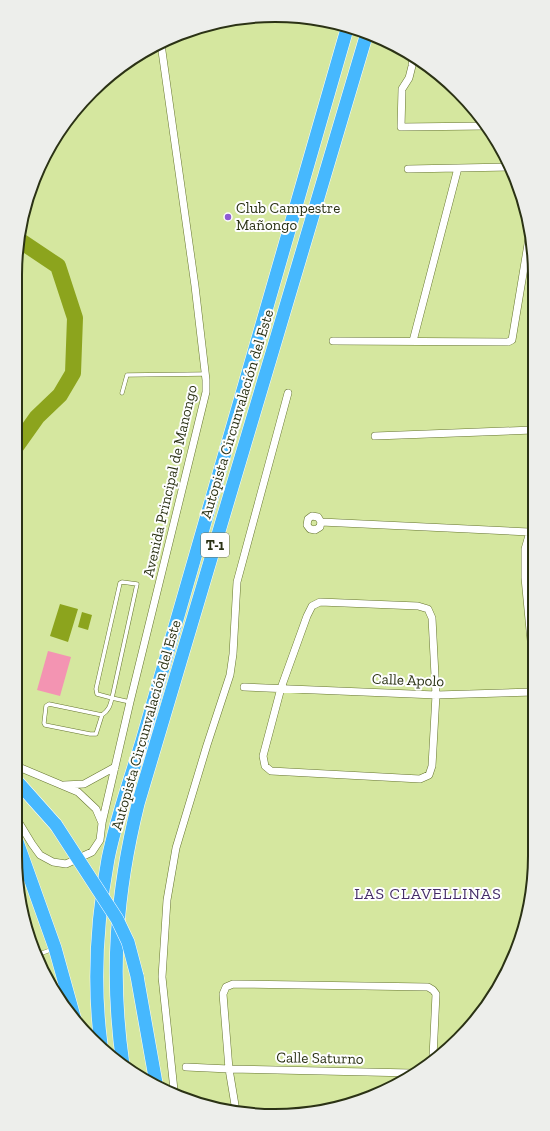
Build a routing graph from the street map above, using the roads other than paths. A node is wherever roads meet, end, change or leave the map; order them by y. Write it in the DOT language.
graph roads {
  1 [pos="346,32"];
  2 [pos="365,39"];
  3 [pos="162,49"];
  4 [pos="412,63"];
  5 [pos="480,126"];
  6 [pos="504,167"];
  7 [pos="458,168"];
  8 [pos="408,169"];
  9 [pos="527,263"];
  10 [pos="332,341"];
  11 [pos="413,341"];
  12 [pos="206,374"];
  13 [pos="122,393"];
  14 [pos="288,393"];
  15 [pos="528,430"];
  16 [pos="375,436"];
  17 [pos="321,522"];
  18 [pos="528,532"];
  19 [pos="528,535"];
  20 [pos="528,609"];
  21 [pos="244,687"];
  22 [pos="281,688"];
  23 [pos="528,692"];
  24 [pos="436,695"];
  25 [pos="112,698"];
  26 [pos="130,702"];
  27 [pos="102,715"];
  28 [pos="115,767"];
  29 [pos="22,768"];
  30 [pos="61,785"];
  31 [pos="22,787"];
  32 [pos="102,824"];
  33 [pos="22,828"];
  34 [pos="22,856"];
  35 [pos="55,948"];
  36 [pos="41,953"];
  37 [pos="71,1006"];
  38 [pos="101,1039"];
  39 [pos="433,1053"];
  40 [pos="122,1058"];
  41 [pos="186,1067"];
  42 [pos="229,1070"];
  43 [pos="405,1073"];
  44 [pos="155,1079"];
  45 [pos="174,1088"];
  46 [pos="235,1106"];
  1 -- 38 [label="highway, Autopista Circunvalación del Este / T-1"];
  2 -- 40 [label="highway, Autopista Circunvalación del Este / T-1"];
  3 -- 12 [label="street, Avenida Principal de Manongo"];
  4 -- 5 [label="street"];
  6 -- 7 [label="street"];
  7 -- 8 [label="street"];
  7 -- 11 [label="street"];
  9 -- 11 [label="street"];
  10 -- 11 [label="street"];
  12 -- 13 [label="lane"];
  12 -- 26 [label="street, Avenida Principal de Manongo"];
  14 -- 45 [label="street"];
  15 -- 16 [label="street"];
  17 -- 18 [label="street"];
  19 -- 20 [label="street"];
  21 -- 22 [label="street, Calle Apolo"];
  22 -- 24 [label="street, Calle Apolo"];
  22 -- 24 [label="street"];
  22 -- 24 [label="street"];
  23 -- 24 [label="street, Calle Apolo"];
  25 -- 25 [label="lane"];
  25 -- 26 [label="lane"];
  25 -- 27 [label="lane"];
  26 -- 28 [label="street, Avenida Principal de Manongo"];
  27 -- 27 [label="lane"];
  28 -- 30 [label="street"];
  28 -- 32 [label="street, Avenida Principal de Manongo"];
  29 -- 30 [label="street"];
  30 -- 32 [label="street"];
  31 -- 44 [label="highway, bridge"];
  32 -- 33 [label="street, Avenida Principal de Manongo"];
  34 -- 35 [label="highway"];
  35 -- 36 [label="lane"];
  35 -- 37 [label="highway"];
  39 -- 42 [label="street"];
  41 -- 42 [label="street, Calle Saturno"];
  42 -- 43 [label="street, Calle Saturno"];
  42 -- 46 [label="street"];
}
